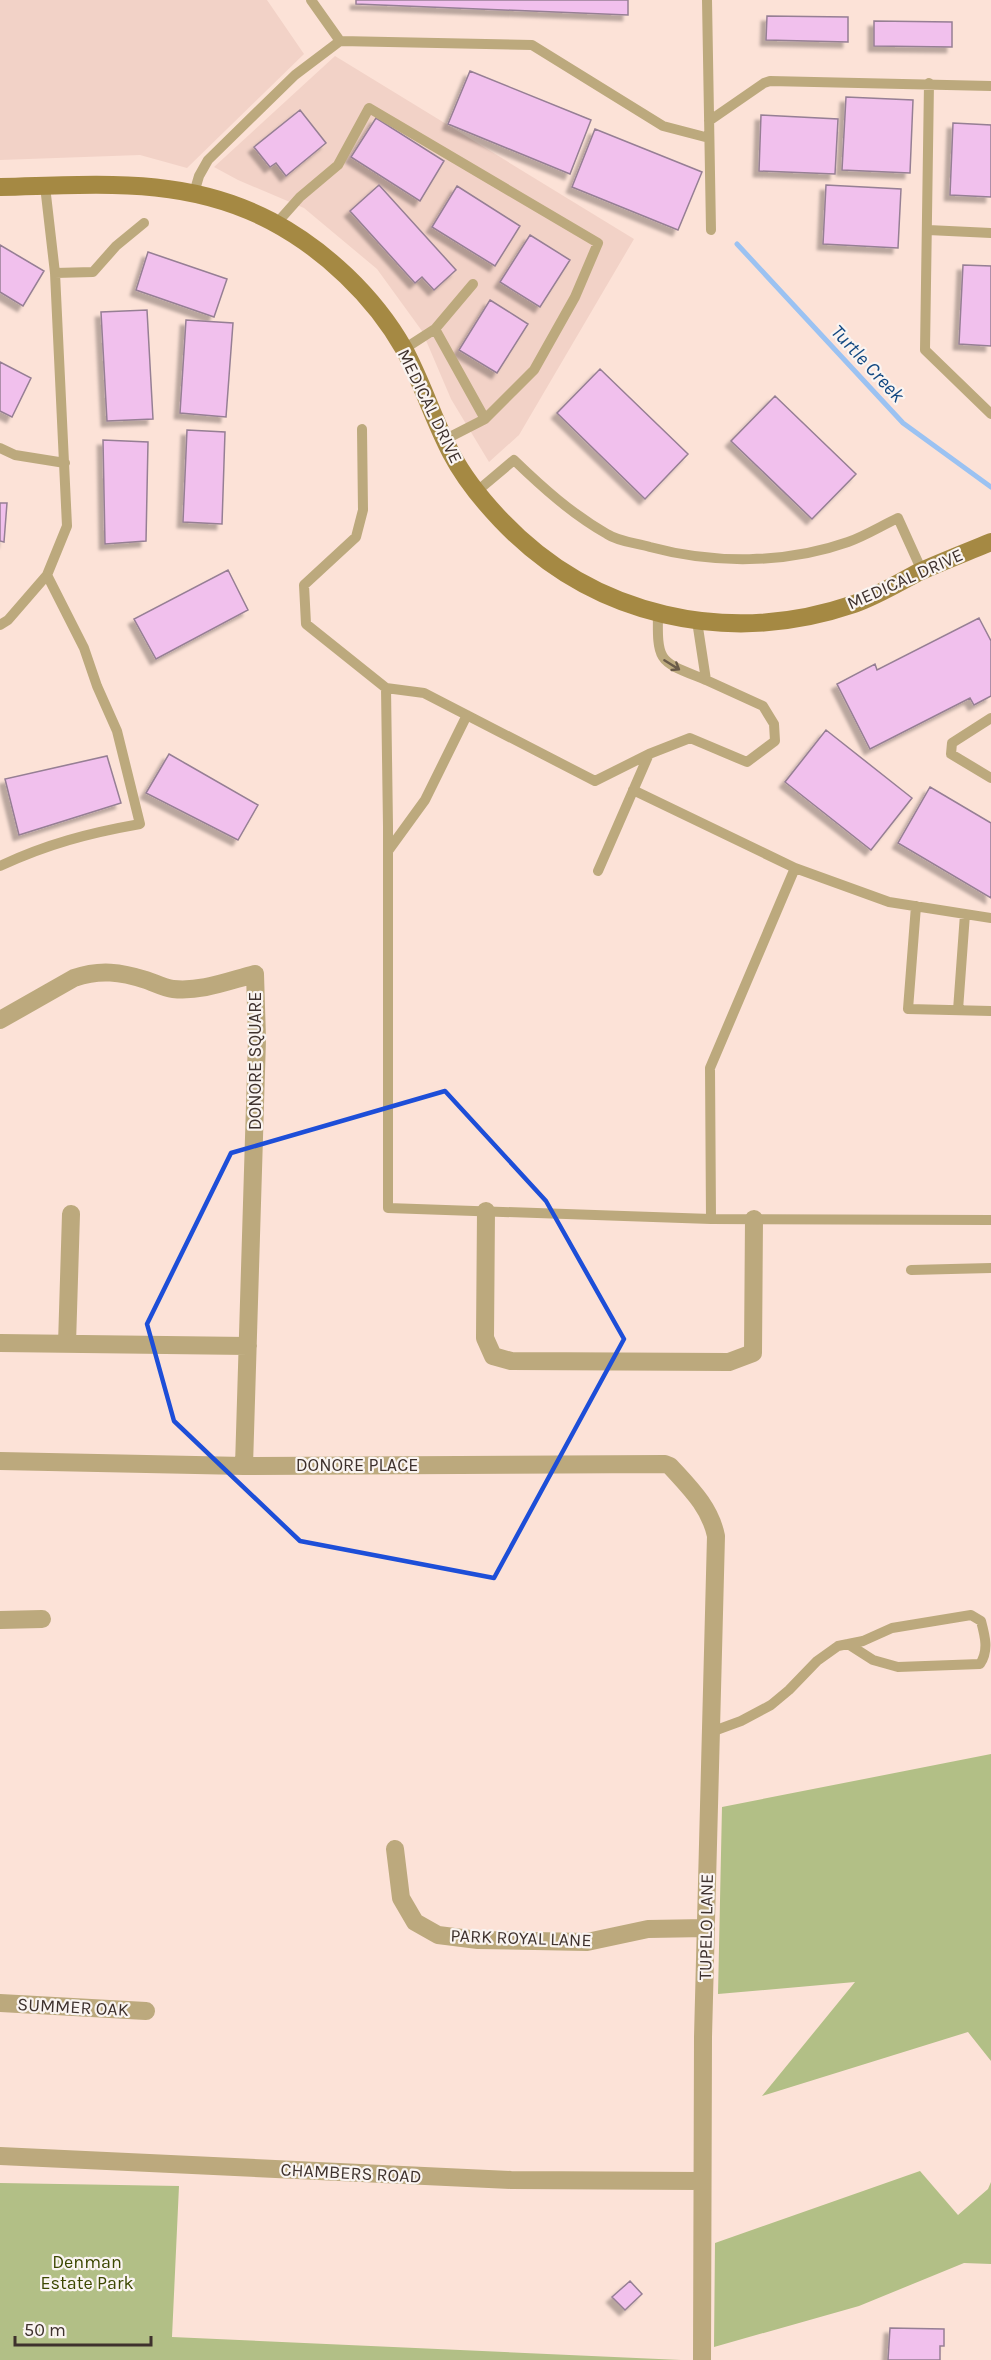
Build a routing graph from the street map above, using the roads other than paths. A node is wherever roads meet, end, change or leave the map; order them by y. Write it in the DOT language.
graph roads {
  1 [pos="311,0"];
  2 [pos="707,0"];
  3 [pos="340,41"];
  4 [pos="929,83"];
  5 [pos="991,86"];
  6 [pos="709,121"];
  7 [pos="709,138"];
  8 [pos="45,186"];
  9 [pos="0,187"];
  10 [pos="194,193"];
  11 [pos="144,223"];
  12 [pos="276,224"];
  13 [pos="711,230"];
  14 [pos="928,230"];
  15 [pos="991,233"];
  16 [pos="55,273"];
  17 [pos="472,284"];
  18 [pos="435,329"];
  19 [pos="404,349"];
  20 [pos="991,414"];
  21 [pos="485,419"];
  22 [pos="362,429"];
  23 [pos="444,440"];
  24 [pos="0,448"];
  25 [pos="65,463"];
  26 [pos="476,492"];
  27 [pos="991,542"];
  28 [pos="922,571"];
  29 [pos="47,575"];
  30 [pos="658,612"];
  31 [pos="697,621"];
  32 [pos="0,625"];
  33 [pos="706,680"];
  34 [pos="386,688"];
  35 [pos="467,715"];
  36 [pos="991,718"];
  37 [pos="649,754"];
  38 [pos="991,778"];
  39 [pos="633,790"];
  40 [pos="388,852"];
  41 [pos="0,866"];
  42 [pos="795,868"];
  43 [pos="598,871"];
  44 [pos="916,906"];
  45 [pos="965,914"];
  46 [pos="991,918"];
  47 [pos="958,1010"];
  48 [pos="991,1011"];
  49 [pos="0,1020"];
  50 [pos="486,1211"];
  51 [pos="71,1214"];
  52 [pos="711,1219"];
  53 [pos="754,1219"];
  54 [pos="991,1220"];
  55 [pos="991,1268"];
  56 [pos="911,1270"];
  57 [pos="0,1343"];
  58 [pos="67,1344"];
  59 [pos="248,1346"];
  60 [pos="0,1461"];
  61 [pos="244,1466"];
  62 [pos="699,1498"];
  63 [pos="42,1619"];
  64 [pos="0,1620"];
  65 [pos="848,1644"];
  66 [pos="711,1732"];
  67 [pos="395,1850"];
  68 [pos="706,1928"];
  69 [pos="0,2003"];
  70 [pos="146,2011"];
  71 [pos="0,2156"];
  72 [pos="702,2181"];
  73 [pos="702,2360"];
  1 -- 3 [label="lane"];
  2 -- 6 [label="lane"];
  3 -- 7 [label="lane"];
  3 -- 10 [label="lane"];
  4 -- 5 [label="lane"];
  4 -- 6 [label="lane"];
  4 -- 14 [label="lane"];
  6 -- 7 [label="lane"];
  7 -- 13 [label="lane"];
  8 -- 9 [label="street, MEDICAL DRIVE"];
  8 -- 10 [label="street, MEDICAL DRIVE"];
  8 -- 16 [label="lane"];
  10 -- 12 [label="street, MEDICAL DRIVE"];
  11 -- 16 [label="lane"];
  12 -- 19 [label="street, MEDICAL DRIVE"];
  12 -- 21 [label="lane"];
  14 -- 15 [label="lane"];
  14 -- 20 [label="lane"];
  16 -- 25 [label="lane"];
  17 -- 18 [label="lane"];
  18 -- 19 [label="lane"];
  18 -- 21 [label="lane"];
  19 -- 23 [label="street, MEDICAL DRIVE"];
  21 -- 23 [label="lane"];
  22 -- 34 [label="lane"];
  23 -- 26 [label="street, MEDICAL DRIVE"];
  24 -- 25 [label="lane"];
  25 -- 29 [label="lane"];
  26 -- 28 [label="lane"];
  26 -- 30 [label="street, MEDICAL DRIVE"];
  27 -- 28 [label="street, MEDICAL DRIVE"];
  28 -- 31 [label="street, MEDICAL DRIVE"];
  29 -- 32 [label="lane"];
  29 -- 41 [label="lane"];
  30 -- 31 [label="street, MEDICAL DRIVE"];
  30 -- 33 [label="lane, one-way"];
  31 -- 33 [label="lane"];
  33 -- 37 [label="lane"];
  34 -- 35 [label="lane"];
  34 -- 40 [label="lane"];
  35 -- 37 [label="lane"];
  35 -- 40 [label="lane"];
  36 -- 38 [label="lane"];
  37 -- 39 [label="lane"];
  39 -- 42 [label="lane"];
  39 -- 43 [label="lane"];
  40 -- 50 [label="lane"];
  42 -- 44 [label="lane"];
  42 -- 52 [label="lane"];
  44 -- 45 [label="lane"];
  44 -- 47 [label="lane"];
  45 -- 46 [label="lane"];
  45 -- 47 [label="lane"];
  47 -- 48 [label="lane"];
  49 -- 59 [label="street, DONORE SQUARE"];
  50 -- 52 [label="lane"];
  50 -- 53 [label="street"];
  51 -- 58 [label="street"];
  52 -- 53 [label="lane"];
  53 -- 54 [label="lane"];
  55 -- 56 [label="lane"];
  57 -- 58 [label="street"];
  58 -- 59 [label="street"];
  59 -- 61 [label="street, DONORE SQUARE"];
  60 -- 61 [label="street, DONORE PLACE"];
  61 -- 62 [label="street, DONORE PLACE"];
  62 -- 66 [label="street, TUPELO LANE"];
  63 -- 64 [label="street"];
  65 -- 65 [label="lane"];
  65 -- 66 [label="lane"];
  66 -- 68 [label="street, TUPELO LANE"];
  67 -- 68 [label="street, PARK ROYAL LANE"];
  68 -- 72 [label="street, TUPELO LANE"];
  69 -- 70 [label="street, SUMMER OAK"];
  71 -- 72 [label="street, CHAMBERS ROAD"];
  72 -- 73 [label="street, TUPELO LANE"];
}
